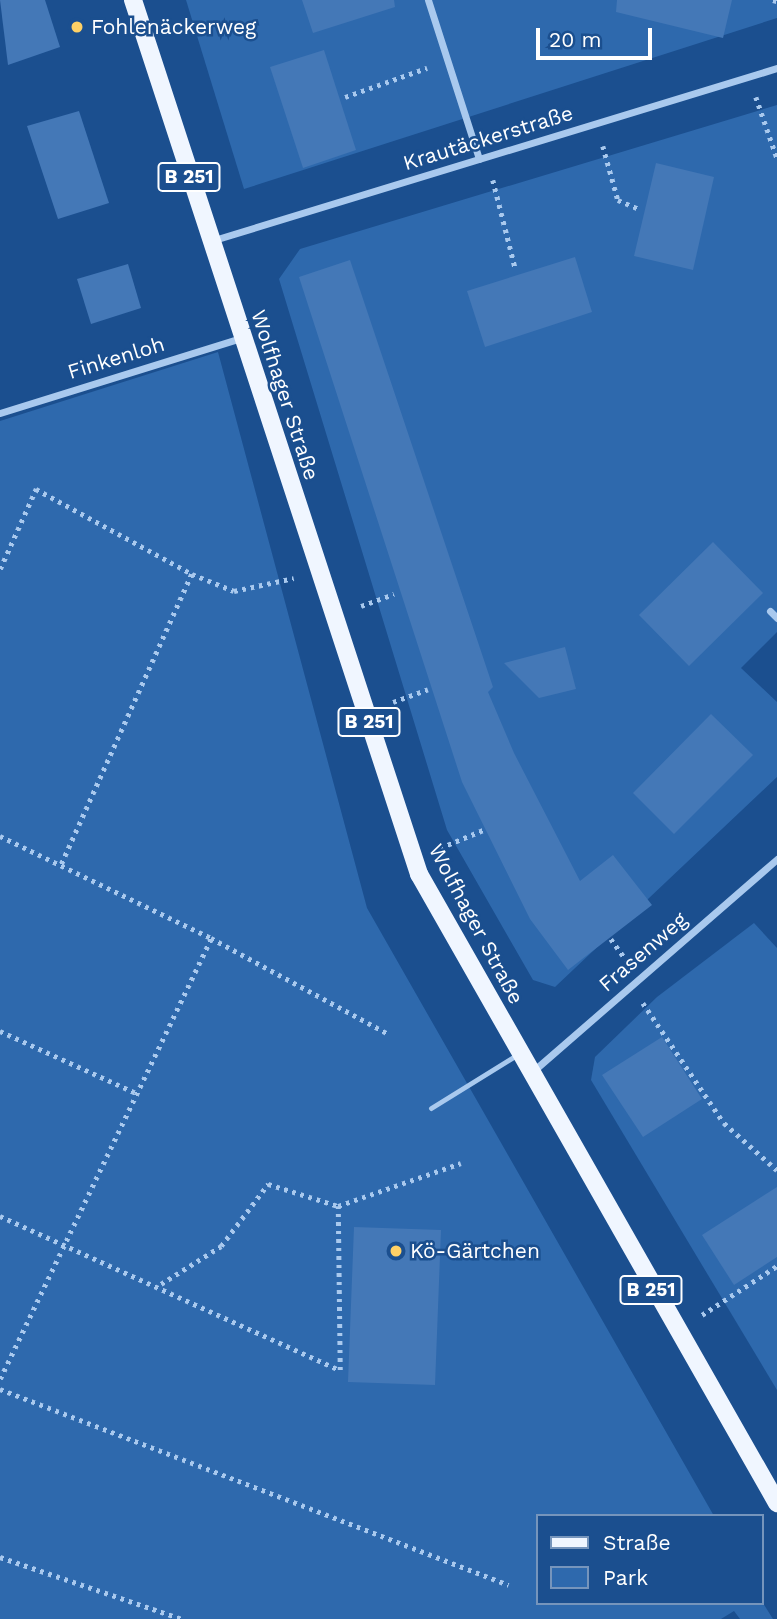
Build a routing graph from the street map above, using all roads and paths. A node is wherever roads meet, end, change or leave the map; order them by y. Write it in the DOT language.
graph roads {
  1 [pos="133,0"];
  2 [pos="428,0"];
  3 [pos="448,61"];
  4 [pos="777,68"];
  5 [pos="751,76"];
  6 [pos="345,97"];
  7 [pos="597,123"];
  8 [pos="483,158"];
  9 [pos="777,158"];
  10 [pos="639,209"];
  11 [pos="210,242"];
  12 [pos="515,267"];
  13 [pos="242,337"];
  14 [pos="0,413"];
  15 [pos="0,569"];
  16 [pos="319,571"];
  17 [pos="192,574"];
  18 [pos="394,594"];
  19 [pos="374,601"];
  20 [pos="770,611"];
  21 [pos="777,618"];
  22 [pos="428,689"];
  23 [pos="404,699"];
  24 [pos="483,830"];
  25 [pos="0,836"];
  26 [pos="454,842"];
  27 [pos="777,859"];
  28 [pos="61,865"];
  29 [pos="211,938"];
  30 [pos="611,939"];
  31 [pos="621,954"];
  32 [pos="631,986"];
  33 [pos="0,1031"];
  34 [pos="387,1033"];
  35 [pos="520,1053"];
  36 [pos="532,1072"];
  37 [pos="136,1093"];
  38 [pos="431,1108"];
  39 [pos="461,1163"];
  40 [pos="777,1170"];
  41 [pos="338,1206"];
  42 [pos="0,1216"];
  43 [pos="65,1245"];
  44 [pos="777,1266"];
  45 [pos="161,1284"];
  46 [pos="712,1309"];
  47 [pos="0,1379"];
  48 [pos="0,1390"];
  49 [pos="777,1503"];
  50 [pos="0,1557"];
  51 [pos="509,1585"];
  52 [pos="182,1619"];
  1 -- 11 [label="main road, Wolfhager Straße / B 251"];
  2 -- 3 [label="street"];
  3 -- 6 [label="path"];
  3 -- 8 [label="street"];
  4 -- 5 [label="street, Krautäckerstraße"];
  5 -- 7 [label="street, Krautäckerstraße"];
  5 -- 9 [label="path"];
  7 -- 8 [label="street, Krautäckerstraße"];
  7 -- 10 [label="path"];
  8 -- 11 [label="street, Krautäckerstraße"];
  8 -- 12 [label="path"];
  11 -- 13 [label="main road, Wolfhager Straße / B 251"];
  13 -- 14 [label="street, Finkenloh"];
  13 -- 16 [label="main road, Wolfhager Straße / B 251"];
  15 -- 17 [label="path"];
  16 -- 17 [label="path"];
  16 -- 35 [label="main road, Wolfhager Straße / B 251"];
  17 -- 28 [label="path"];
  18 -- 19 [label="path"];
  20 -- 21 [label="street"];
  22 -- 23 [label="path"];
  24 -- 26 [label="path"];
  25 -- 28 [label="path"];
  27 -- 32 [label="street, Frasenweg"];
  28 -- 29 [label="path"];
  29 -- 34 [label="path"];
  29 -- 37 [label="path"];
  30 -- 31 [label="path"];
  32 -- 36 [label="street, Frasenweg"];
  32 -- 40 [label="path"];
  33 -- 37 [label="path"];
  35 -- 36 [label="main road, Wolfhager Straße / B 251"];
  35 -- 38 [label="lane"];
  36 -- 49 [label="main road, Wolfhager Straße / B 251"];
  37 -- 43 [label="path"];
  39 -- 41 [label="path"];
  41 -- 45 [label="path"];
  41 -- 45 [label="path"];
  42 -- 43 [label="path"];
  43 -- 45 [label="path"];
  43 -- 47 [label="path"];
  44 -- 46 [label="path"];
  48 -- 51 [label="path"];
  50 -- 52 [label="path"];
}
